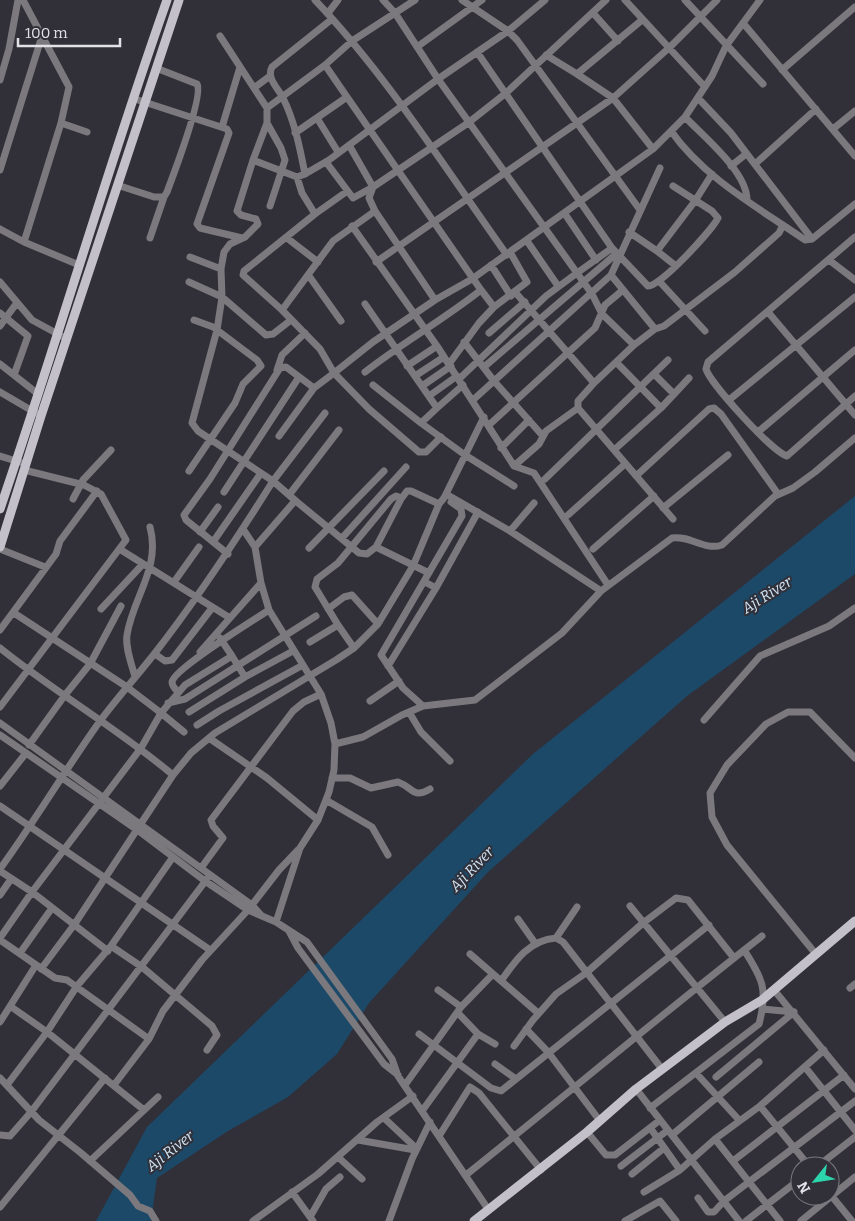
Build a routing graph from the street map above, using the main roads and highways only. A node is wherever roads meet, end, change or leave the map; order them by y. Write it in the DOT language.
graph roads {
  1 [pos="167,0"];
  2 [pos="179,0"];
  3 [pos="158,26"];
  4 [pos="168,30"];
  5 [pos="0,507"];
  6 [pos="0,548"];
  7 [pos="855,921"];
  8 [pos="474,1221"];
  1 -- 3 [label="main road"];
  2 -- 4 [label="main road"];
  3 -- 4 [label="main road"];
  3 -- 5 [label="main road"];
  4 -- 6 [label="main road"];
  7 -- 8 [label="main road"];
}
